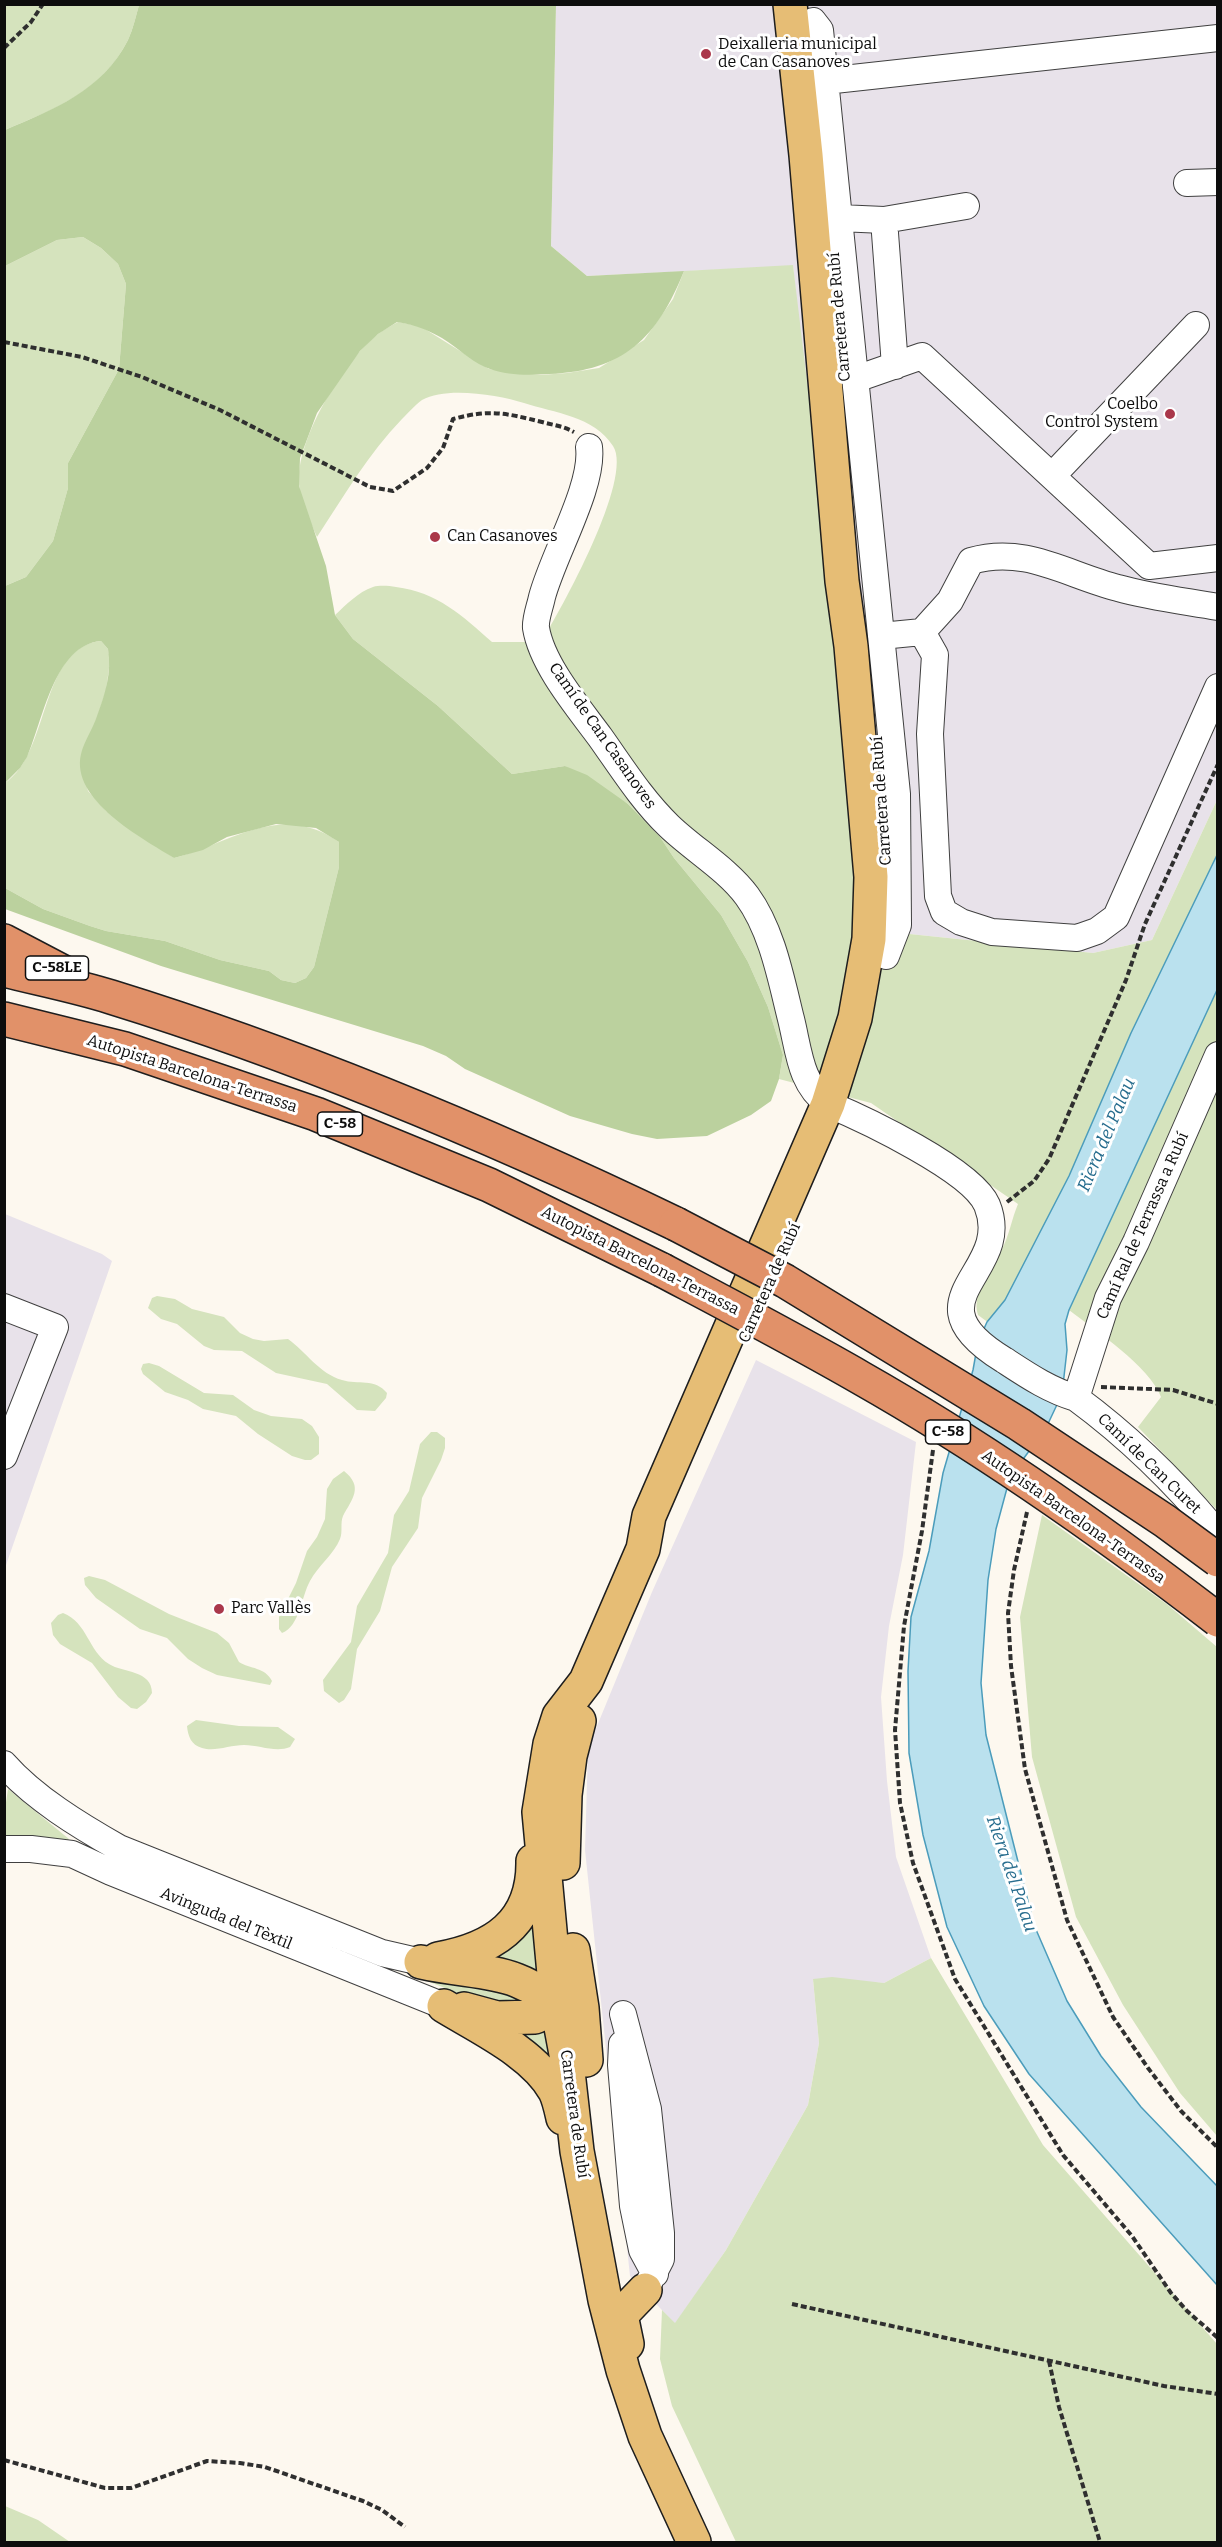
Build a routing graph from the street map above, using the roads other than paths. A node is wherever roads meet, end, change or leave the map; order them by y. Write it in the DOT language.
graph roads {
  1 [pos="805,10"];
  2 [pos="1218,39"];
  3 [pos="825,81"];
  4 [pos="1218,182"];
  5 [pos="1187,183"];
  6 [pos="966,206"];
  7 [pos="839,218"];
  8 [pos="884,220"];
  9 [pos="1196,325"];
  10 [pos="895,366"];
  11 [pos="856,379"];
  12 [pos="589,447"];
  13 [pos="1052,476"];
  14 [pos="1218,558"];
  15 [pos="1218,607"];
  16 [pos="901,634"];
  17 [pos="1218,687"];
  18 [pos="4,941"];
  19 [pos="886,956"];
  20 [pos="4,970"];
  21 [pos="109,996"];
  22 [pos="4,1019"];
  23 [pos="1218,1054"];
  24 [pos="836,1108"];
  25 [pos="4,1307"];
  26 [pos="1078,1392"];
  27 [pos="4,1456"];
  28 [pos="1218,1534"];
  29 [pos="643,1549"];
  30 [pos="1218,1560"];
  31 [pos="1218,1620"];
  32 [pos="586,1681"];
  33 [pos="4,1764"];
  34 [pos="539,1812"];
  35 [pos="4,1849"];
  36 [pos="571,1936"];
  37 [pos="421,1962"];
  38 [pos="444,2006"];
  39 [pos="557,2006"];
  40 [pos="590,2103"];
  41 [pos="631,2292"];
  42 [pos="695,2542"];
  43 [pos="715,2542"];
  1 -- 3 [label="street"];
  1 -- 19 [label="main road, Carretera de Rubí"];
  1 -- 24 [label="main road, Carretera de Rubí"];
  2 -- 3 [label="street"];
  3 -- 7 [label="street"];
  4 -- 5 [label="street"];
  6 -- 8 [label="street"];
  7 -- 8 [label="street"];
  7 -- 11 [label="street"];
  8 -- 10 [label="street"];
  9 -- 13 [label="street"];
  10 -- 11 [label="street"];
  10 -- 13 [label="street"];
  11 -- 16 [label="street"];
  12 -- 24 [label="street, Camí de Can Casanoves"];
  13 -- 14 [label="street"];
  15 -- 16 [label="street"];
  16 -- 17 [label="street"];
  16 -- 19 [label="street"];
  18 -- 21 [label="highway, C-58LE"];
  19 -- 24 [label="main road, Carretera de Rubí"];
  20 -- 21 [label="highway, C-58"];
  21 -- 30 [label="highway, C-58, bridge"];
  22 -- 31 [label="highway, Autopista Barcelona-Terrassa / C-58, bridge"];
  23 -- 26 [label="street, Camí Ral de Terrassa a Rubí"];
  24 -- 26 [label="street"];
  24 -- 29 [label="main road, Carretera de Rubí"];
  24 -- 29 [label="main road, Carretera de Rubí"];
  25 -- 27 [label="street"];
  26 -- 28 [label="street, Camí de Can Curet"];
  29 -- 32 [label="main road, Carretera de Rubí"];
  32 -- 34 [label="main road, Carretera de Rubí"];
  32 -- 36 [label="main road, Carretera de Rubí"];
  33 -- 37 [label="street, Avinguda del Tèxtil"];
  34 -- 37 [label="main road"];
  34 -- 39 [label="main road, Carretera de Rubí"];
  35 -- 38 [label="street, Avinguda del Tèxtil"];
  36 -- 39 [label="main road"];
  36 -- 40 [label="main road, Carretera de Rubí"];
  37 -- 39 [label="main road"];
  38 -- 39 [label="main road"];
  38 -- 41 [label="main road"];
  39 -- 40 [label="main road"];
  39 -- 41 [label="main road, Carretera de Rubí"];
  40 -- 41 [label="main road, Carretera de Rubí"];
  41 -- 41 [label="street"];
  41 -- 42 [label="main road, Carretera de Rubí"];
  41 -- 43 [label="main road, Carretera de Rubí"];
}
